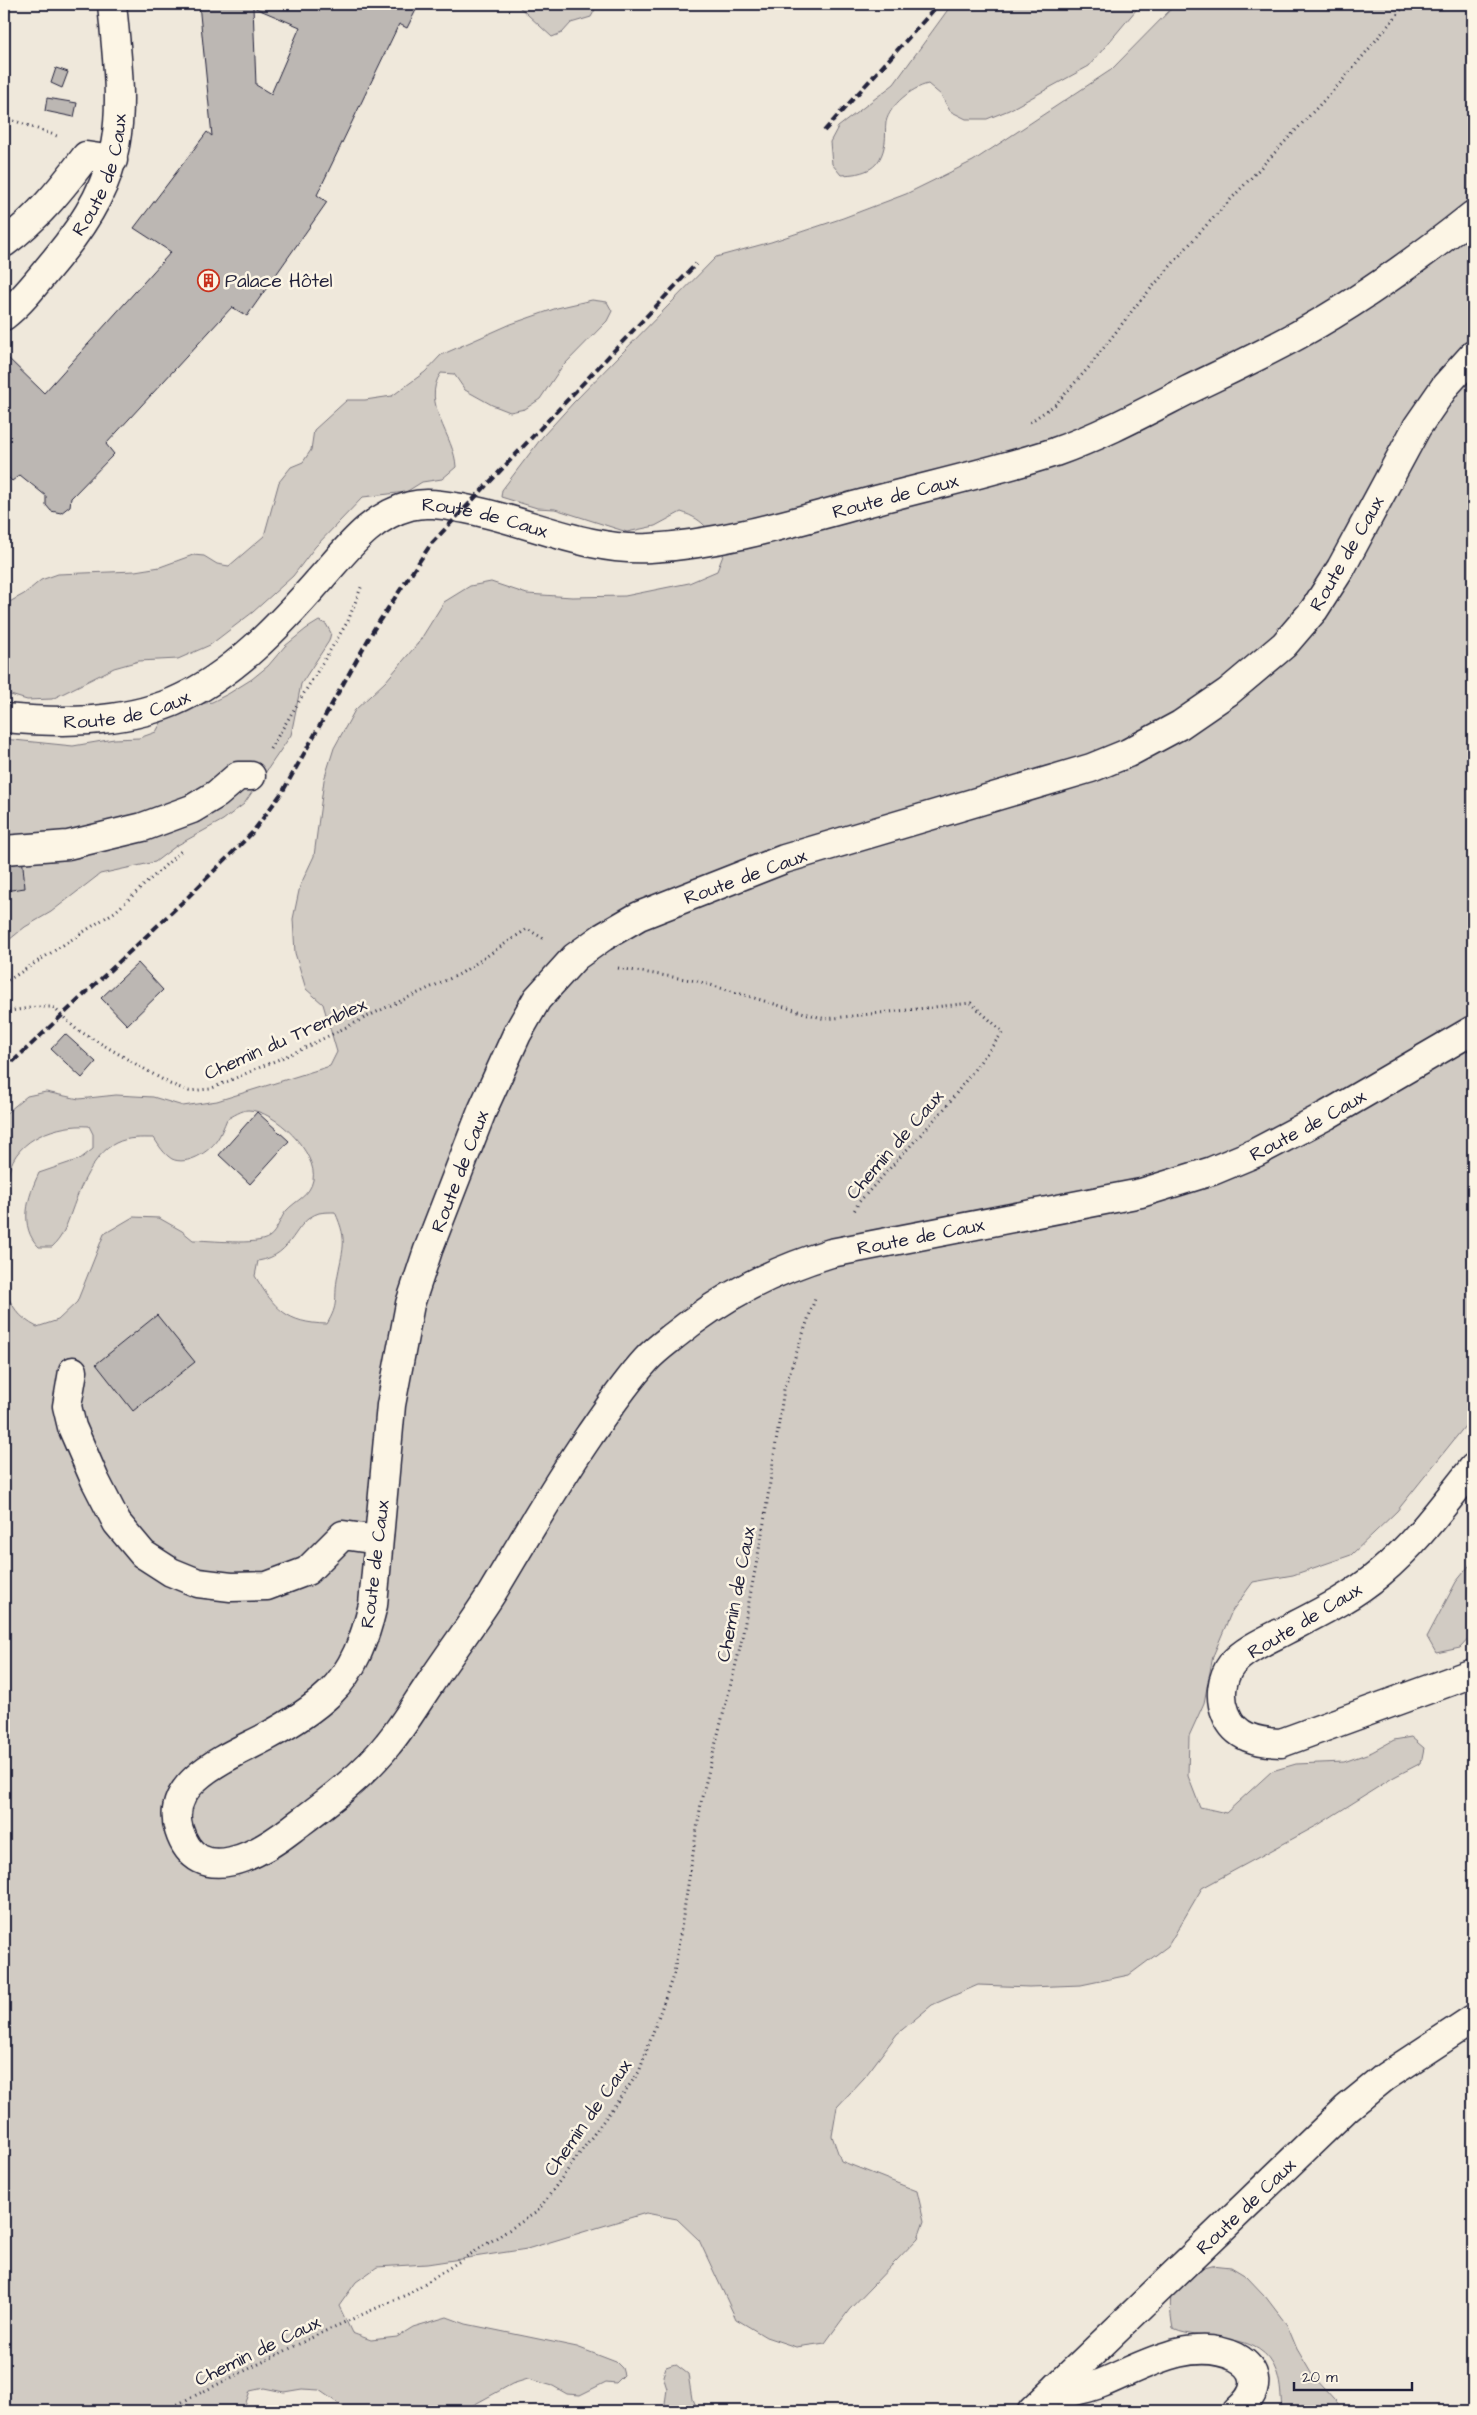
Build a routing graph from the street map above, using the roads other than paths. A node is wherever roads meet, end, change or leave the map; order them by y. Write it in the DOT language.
graph roads {
  1 [pos="112,4"];
  2 [pos="112,160"];
  3 [pos="1473,215"];
  4 [pos="4,243"];
  5 [pos="4,316"];
  6 [pos="1473,355"];
  7 [pos="4,718"];
  8 [pos="251,776"];
  9 [pos="4,850"];
  10 [pos="1473,1030"];
  11 [pos="73,1371"];
  12 [pos="1473,1468"];
  13 [pos="378,1540"];
  14 [pos="1473,1674"];
  15 [pos="1473,2019"];
  16 [pos="1058,2386"];
  17 [pos="1032,2411"];
  18 [pos="1237,2411"];
  1 -- 2 [label="street, Route de Caux"];
  2 -- 4 [label="street"];
  2 -- 5 [label="street, Route de Caux"];
  3 -- 7 [label="street, Route de Caux"];
  6 -- 13 [label="street, Route de Caux"];
  8 -- 9 [label="street"];
  10 -- 13 [label="street, Route de Caux"];
  11 -- 13 [label="street"];
  12 -- 14 [label="street, Route de Caux"];
  15 -- 16 [label="street, Route de Caux"];
  16 -- 17 [label="street, Route de Caux"];
  16 -- 18 [label="street"];
}
